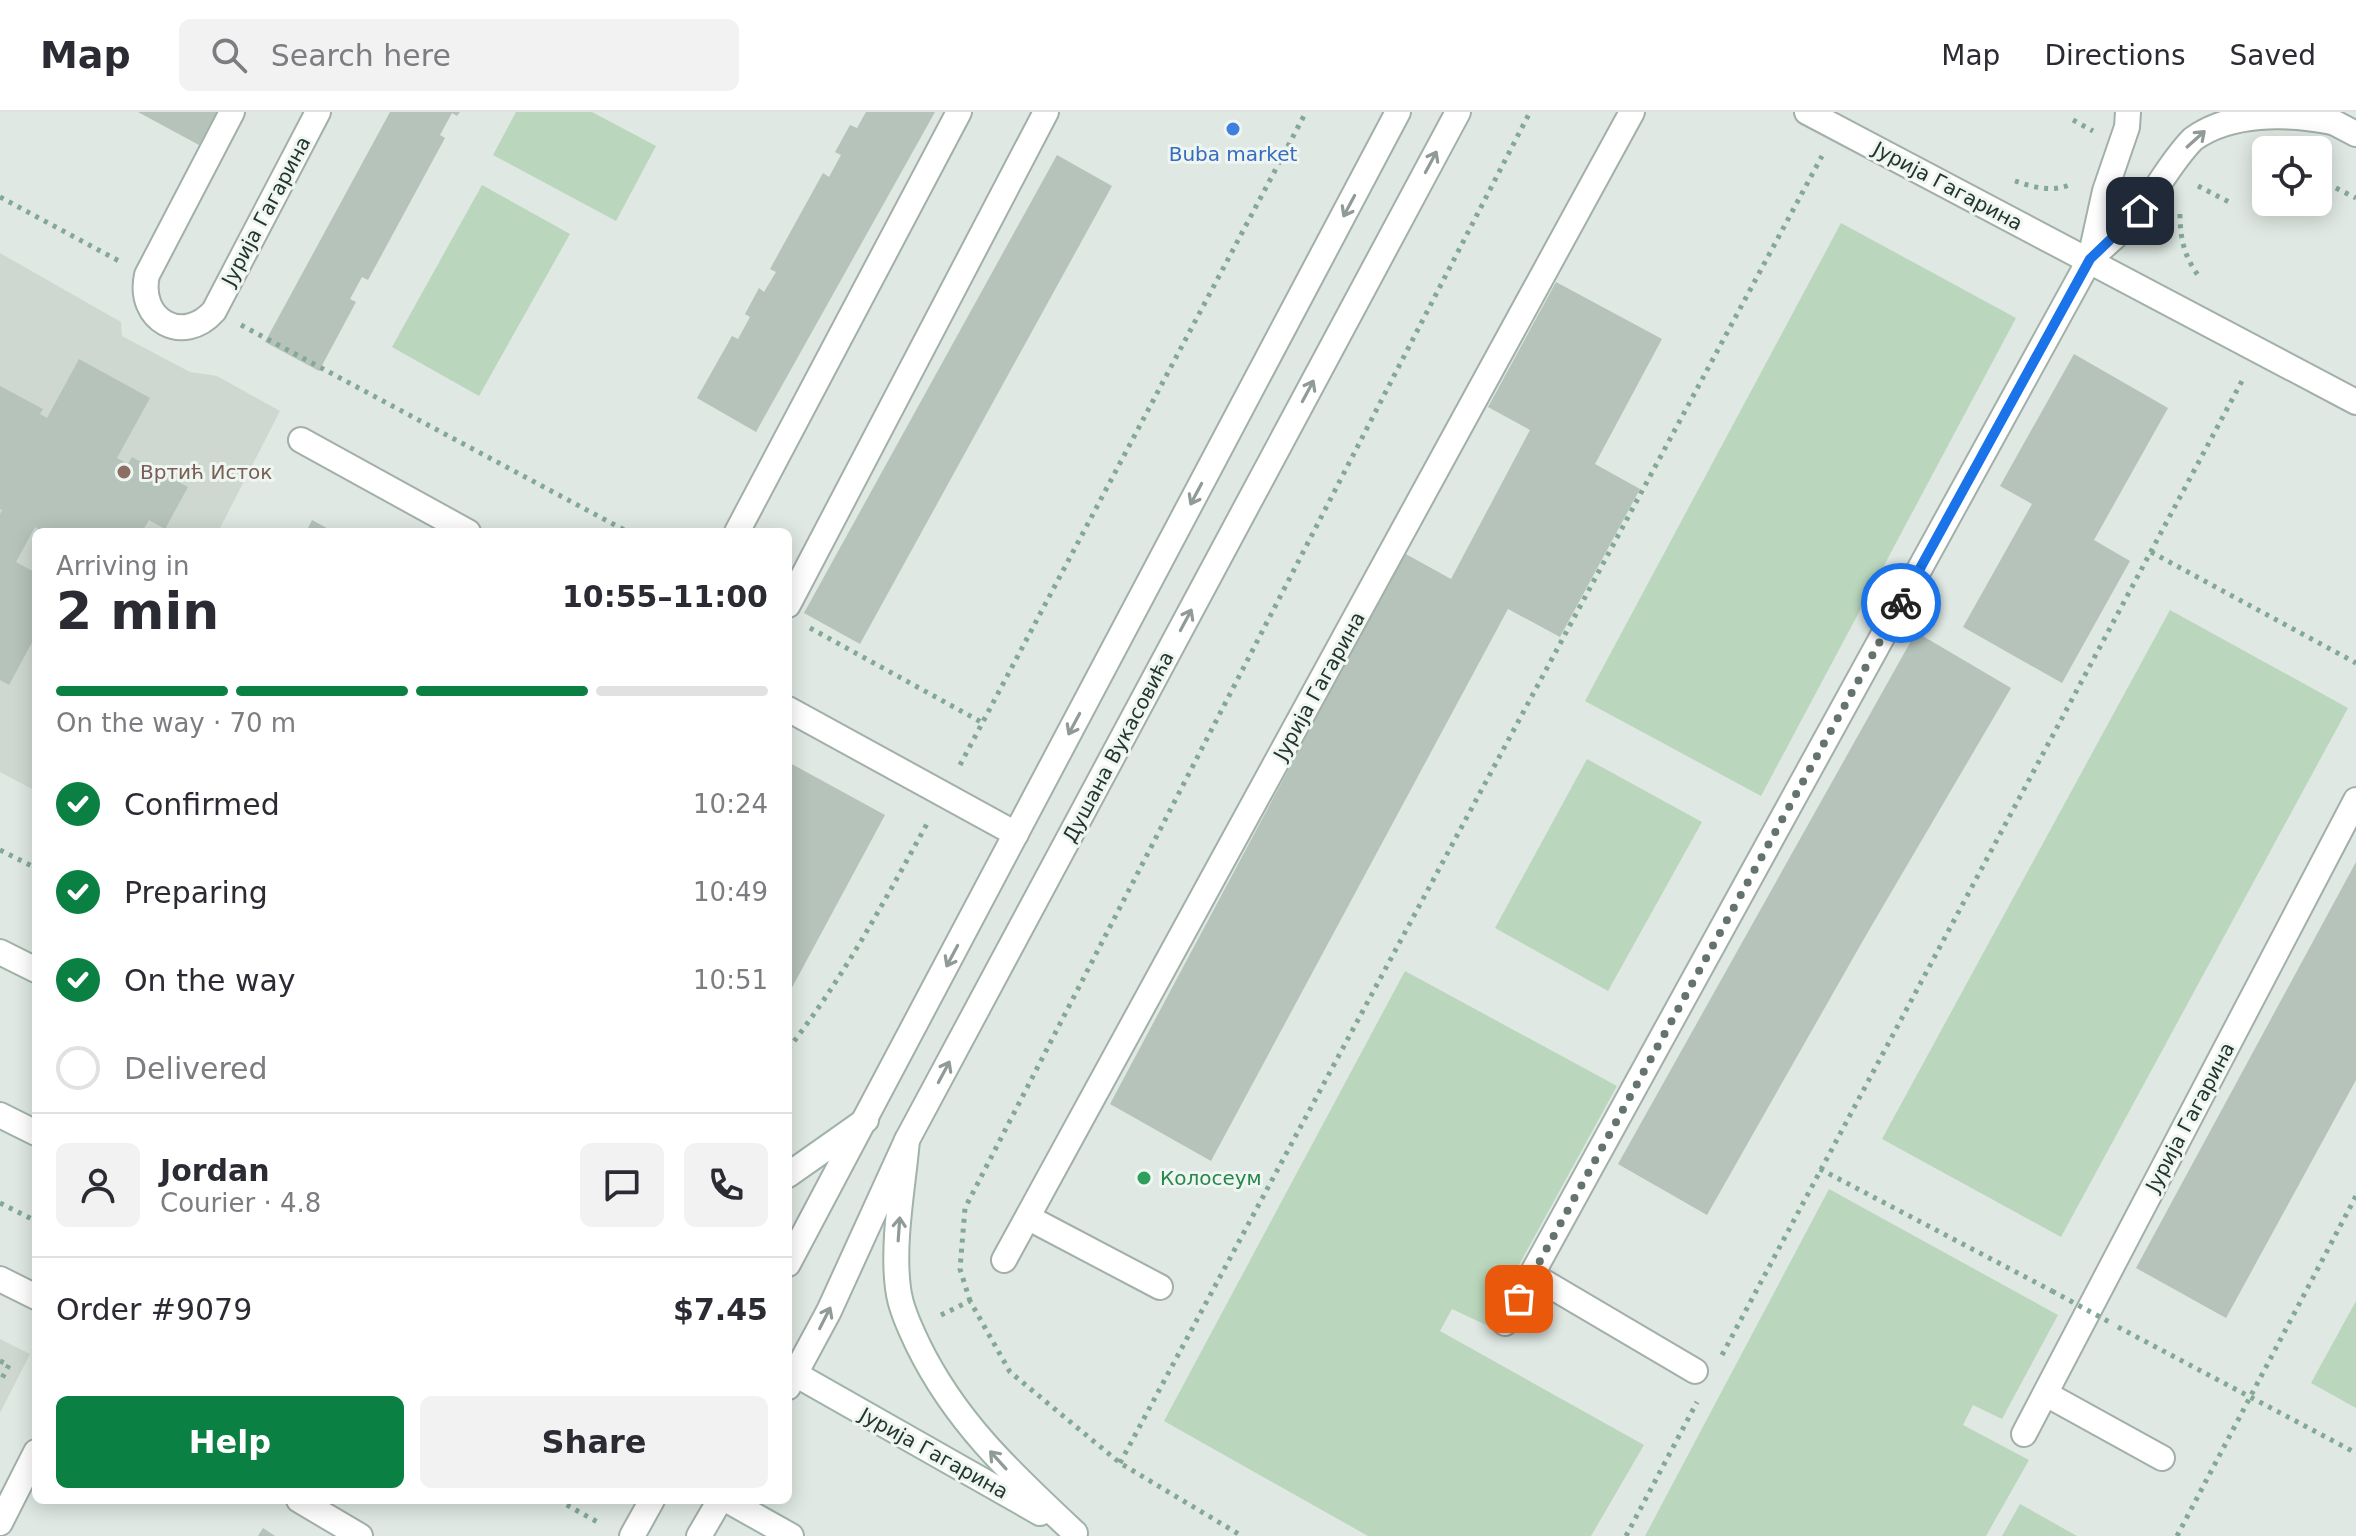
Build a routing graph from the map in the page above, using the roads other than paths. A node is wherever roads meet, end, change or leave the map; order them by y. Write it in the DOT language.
graph roads {
  1 [pos="232,112"];
  2 [pos="318,112"];
  3 [pos="959,112"];
  4 [pos="1046,112"];
  5 [pos="1398,112"];
  6 [pos="1458,112"];
  7 [pos="1632,112"];
  8 [pos="1807,112"];
  9 [pos="2128,112"];
  10 [pos="2323,117"];
  11 [pos="2356,134"];
  12 [pos="2090,259"];
  13 [pos="2356,402"];
  14 [pos="301,440"];
  15 [pos="461,528"];
  16 [pos="739,528"];
  17 [pos="795,615"];
  18 [pos="792,711"];
  19 [pos="2356,800"];
  20 [pos="1016,834"];
  21 [pos="0,952"];
  22 [pos="32,968"];
  23 [pos="0,1115"];
  24 [pos="866,1120"];
  25 [pos="32,1131"];
  26 [pos="907,1140"];
  27 [pos="792,1172"];
  28 [pos="1029,1218"];
  29 [pos="792,1257"];
  30 [pos="1004,1260"];
  31 [pos="1532,1275"];
  32 [pos="0,1279"];
  33 [pos="1160,1287"];
  34 [pos="32,1295"];
  35 [pos="1505,1323"];
  36 [pos="792,1374"];
  37 [pos="1704,1377"];
  38 [pos="792,1378"];
  39 [pos="2046,1394"];
  40 [pos="2024,1434"];
  41 [pos="2162,1458"];
  42 [pos="32,1460"];
  43 [pos="306,1504"];
  44 [pos="648,1504"];
  45 [pos="718,1504"];
  46 [pos="734,1504"];
  47 [pos="0,1523"];
  48 [pos="621,1532"];
  49 [pos="1078,1534"];
  50 [pos="360,1536"];
  51 [pos="699,1536"];
  52 [pos="791,1536"];
  1 -- 2 [label="street, Јурија Гагарина"];
  3 -- 16 [label="street"];
  4 -- 17 [label="street"];
  5 -- 20 [label="street, one-way"];
  26 -- 6 [label="street, Душана Вукасовића, one-way"];
  7 -- 28 [label="street, Јурија Гагарина"];
  8 -- 12 [label="street, Јурија Гагарина"];
  9 -- 12 [label="street"];
  10 -- 11 [label="street"];
  12 -- 10 [label="street, one-way"];
  12 -- 13 [label="street, Јурија Гагарина"];
  12 -- 31 [label="street"];
  14 -- 15 [label="street"];
  18 -- 20 [label="street"];
  19 -- 39 [label="street, Јурија Гагарина"];
  20 -- 24 [label="street, one-way"];
  21 -- 22 [label="street"];
  23 -- 25 [label="street"];
  24 -- 27 [label="street"];
  24 -- 29 [label="street"];
  36 -- 26 [label="street, Душана Вукасовића, one-way"];
  49 -- 26 [label="street, one-way"];
  28 -- 30 [label="street, Јурија Гагарина"];
  28 -- 33 [label="street"];
  31 -- 35 [label="street"];
  31 -- 37 [label="street"];
  32 -- 34 [label="street"];
  38 -- 49 [label="street, Јурија Гагарина"];
  39 -- 40 [label="street, Јурија Гагарина"];
  39 -- 41 [label="street"];
  42 -- 47 [label="street"];
  43 -- 50 [label="street"];
  44 -- 48 [label="street"];
  45 -- 51 [label="street"];
  46 -- 52 [label="street"];
}
